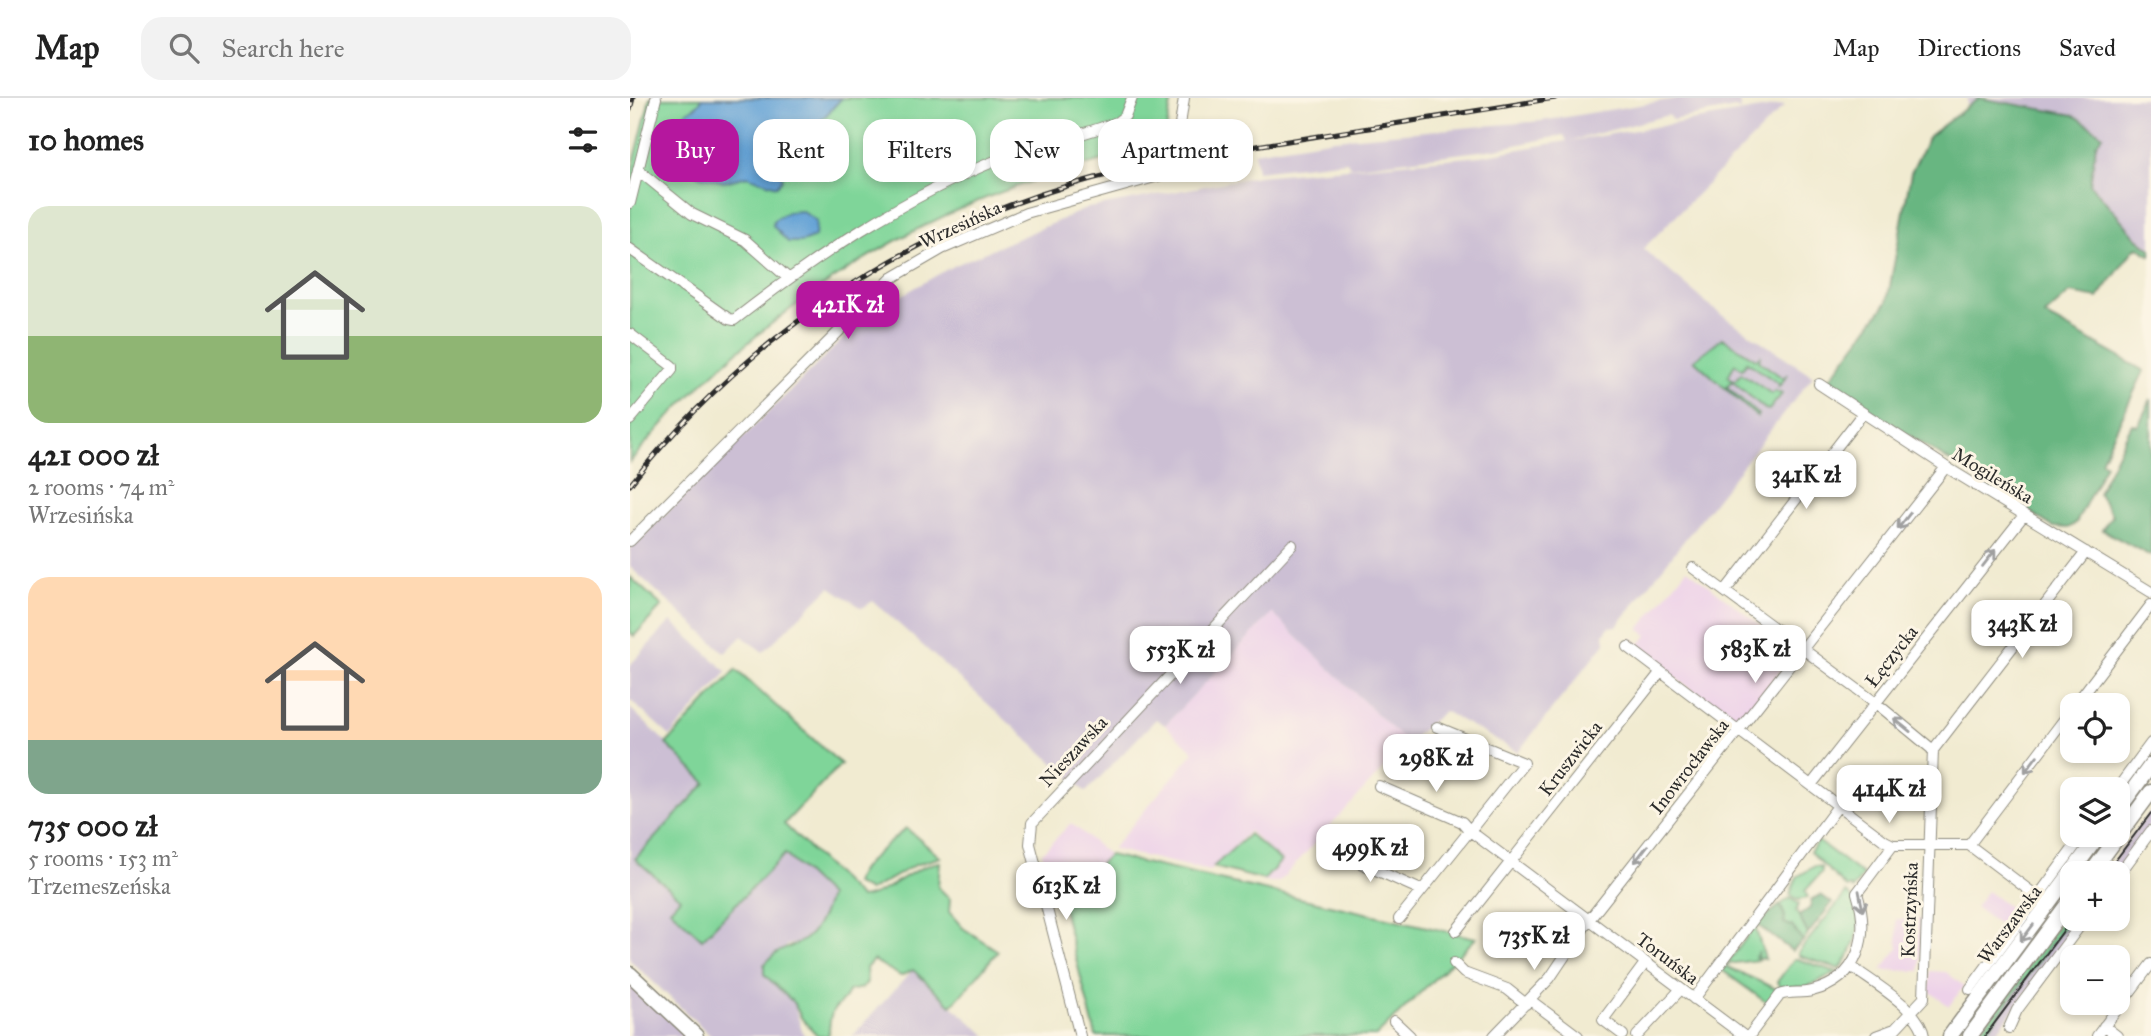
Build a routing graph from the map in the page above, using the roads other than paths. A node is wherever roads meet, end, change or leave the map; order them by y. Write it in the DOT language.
graph roads {
  1 [pos="656,98"];
  2 [pos="1132,98"];
  3 [pos="1184,98"];
  4 [pos="638,170"];
  5 [pos="630,204"];
  6 [pos="630,249"];
  7 [pos="788,278"];
  8 [pos="630,334"];
  9 [pos="1819,384"];
  10 [pos="1863,413"];
  11 [pos="630,420"];
  12 [pos="1946,467"];
  13 [pos="2024,515"];
  14 [pos="630,541"];
  15 [pos="1292,545"];
  16 [pos="2085,552"];
  17 [pos="1693,568"];
  18 [pos="1725,591"];
  19 [pos="2151,592"];
  20 [pos="2151,605"];
  21 [pos="1628,648"];
  22 [pos="1802,649"];
  23 [pos="1660,673"];
  24 [pos="2084,693"];
  25 [pos="1876,703"];
  26 [pos="2060,724"];
  27 [pos="1437,727"];
  28 [pos="1738,731"];
  29 [pos="2151,743"];
  30 [pos="1933,750"];
  31 [pos="2151,765"];
  32 [pos="2126,777"];
  33 [pos="1811,785"];
  34 [pos="1379,786"];
  35 [pos="2151,792"];
  36 [pos="2130,794"];
  37 [pos="1838,806"];
  38 [pos="1470,831"];
  39 [pos="2151,831"];
  40 [pos="1893,845"];
  41 [pos="1929,845"];
  42 [pos="1969,845"];
  43 [pos="2074,847"];
  44 [pos="2090,847"];
  45 [pos="1331,850"];
  46 [pos="1511,861"];
  47 [pos="2100,861"];
  48 [pos="2129,861"];
  49 [pos="1422,890"];
  50 [pos="2038,897"];
  51 [pos="2060,914"];
  52 [pos="1399,919"];
  53 [pos="1589,920"];
  54 [pos="1456,931"];
  55 [pos="2076,931"];
  56 [pos="1454,963"];
  57 [pos="2151,964"];
  58 [pos="1643,966"];
  59 [pos="1852,967"];
  60 [pos="630,974"];
  61 [pos="1681,989"];
  62 [pos="1969,989"];
  63 [pos="1693,999"];
  64 [pos="1528,1002"];
  65 [pos="1912,1012"];
  66 [pos="1394,1021"];
  67 [pos="2104,1026"];
  68 [pos="2009,1028"];
  69 [pos="1623,1035"];
  70 [pos="696,1036"];
  71 [pos="1080,1036"];
  72 [pos="1410,1036"];
  73 [pos="1494,1036"];
  74 [pos="1578,1036"];
  75 [pos="1637,1036"];
  76 [pos="1746,1036"];
  77 [pos="1876,1036"];
  78 [pos="1924,1036"];
  79 [pos="1950,1036"];
  80 [pos="1970,1036"];
  81 [pos="2097,1036"];
  82 [pos="2117,1036"];
  1 -- 4 [label="street"];
  2 -- 7 [label="street"];
  3 -- 14 [label="street, Wrzesińska"];
  4 -- 5 [label="street"];
  4 -- 7 [label="street"];
  6 -- 7 [label="street"];
  8 -- 11 [label="street"];
  9 -- 10 [label="street, Mogileńska"];
  10 -- 12 [label="street, Mogileńska"];
  10 -- 18 [label="street"];
  12 -- 13 [label="street, Mogileńska"];
  12 -- 22 [label="street, Inowrocławska, one-way"];
  13 -- 16 [label="street, Mogileńska"];
  25 -- 13 [label="street, Łęczycka, one-way"];
  15 -- 71 [label="street, Nieszawska"];
  16 -- 19 [label="street, Mogileńska"];
  16 -- 30 [label="street"];
  17 -- 18 [label="street"];
  18 -- 22 [label="street"];
  20 -- 24 [label="street"];
  21 -- 23 [label="street"];
  22 -- 25 [label="street"];
  22 -- 28 [label="street, Inowrocławska"];
  23 -- 28 [label="street"];
  23 -- 46 [label="street, Kruszwicka"];
  30 -- 25 [label="street, one-way"];
  25 -- 33 [label="street, Łęczycka"];
  26 -- 42 [label="street, one-way"];
  27 -- 38 [label="street"];
  28 -- 33 [label="street"];
  28 -- 53 [label="street, Inowrocławska, one-way"];
  29 -- 32 [label="street"];
  30 -- 41 [label="street, Kostrzyńska"];
  31 -- 36 [label="main road"];
  33 -- 37 [label="street"];
  34 -- 38 [label="street, Toruńska"];
  35 -- 47 [label="main road"];
  37 -- 40 [label="street"];
  37 -- 63 [label="street"];
  38 -- 46 [label="street, Toruńska"];
  38 -- 49 [label="street"];
  39 -- 48 [label="street"];
  40 -- 41 [label="street"];
  40 -- 59 [label="street, one-way"];
  41 -- 42 [label="street"];
  41 -- 65 [label="street, Kostrzyńska"];
  42 -- 50 [label="street"];
  43 -- 50 [label="street, Warszawska"];
  44 -- 79 [label="main road, Warszawska, one-way"];
  45 -- 49 [label="street"];
  46 -- 53 [label="street, Toruńska"];
  46 -- 54 [label="street, Kruszwicka"];
  49 -- 52 [label="street"];
  50 -- 62 [label="street, Warszawska"];
  51 -- 80 [label="main road, Warszawska"];
  53 -- 61 [label="street, Toruńska"];
  53 -- 64 [label="street, Inowrocławska"];
  55 -- 68 [label="street"];
  56 -- 64 [label="street"];
  57 -- 67 [label="street"];
  58 -- 69 [label="street"];
  59 -- 65 [label="street"];
  59 -- 76 [label="street"];
  60 -- 70 [label="main road"];
  61 -- 63 [label="street, Toruńska"];
  61 -- 75 [label="street"];
  63 -- 76 [label="street, Toruńska"];
  64 -- 73 [label="street, Inowrocławska"];
  64 -- 74 [label="street"];
  65 -- 77 [label="street"];
  65 -- 78 [label="street"];
  66 -- 72 [label="street"];
  67 -- 81 [label="street"];
  67 -- 82 [label="street"];
}
